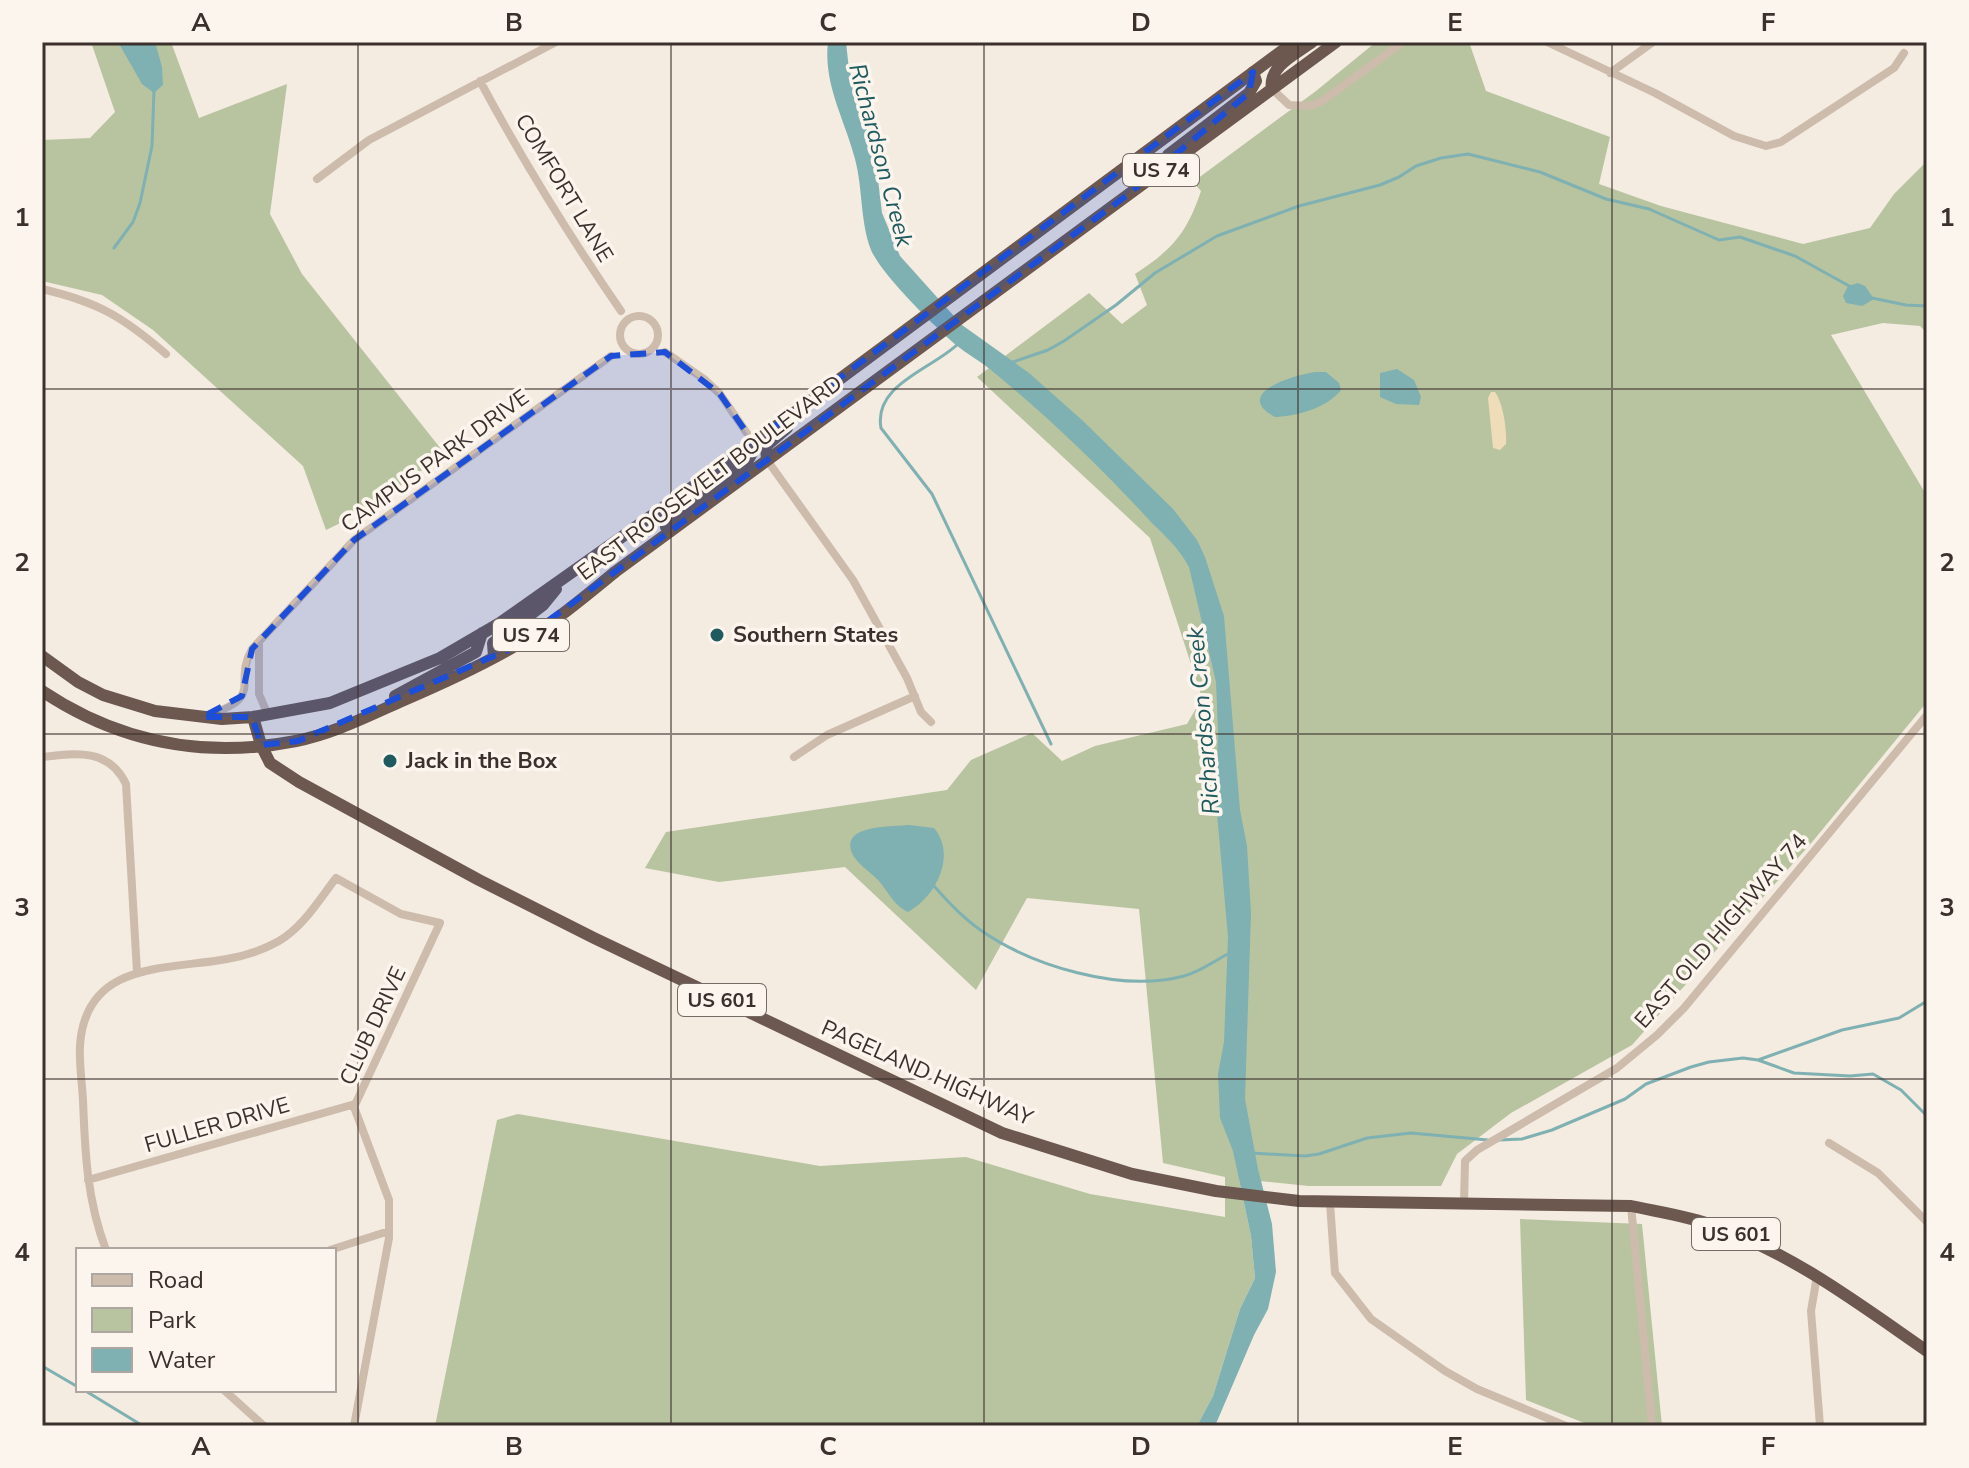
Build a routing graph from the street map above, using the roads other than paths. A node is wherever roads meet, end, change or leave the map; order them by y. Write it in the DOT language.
graph roads {
  1 [pos="556,42"];
  2 [pos="1294,42"];
  3 [pos="1312,42"];
  4 [pos="1336,42"];
  5 [pos="1403,42"];
  6 [pos="1547,42"];
  7 [pos="1653,42"];
  8 [pos="1904,53"];
  9 [pos="1253,72"];
  10 [pos="1610,73"];
  11 [pos="480,81"];
  12 [pos="1272,89"];
  13 [pos="317,179"];
  14 [pos="1126,196"];
  15 [pos="42,289"];
  16 [pos="621,311"];
  17 [pos="637,316"];
  18 [pos="624,323"];
  19 [pos="658,339"];
  20 [pos="620,341"];
  21 [pos="652,350"];
  22 [pos="628,352"];
  23 [pos="665,352"];
  24 [pos="166,354"];
  25 [pos="611,356"];
  26 [pos="861,362"];
  27 [pos="753,442"];
  28 [pos="767,460"];
  29 [pos="645,551"];
  30 [pos="565,578"];
  31 [pos="482,633"];
  32 [pos="259,643"];
  33 [pos="42,656"];
  34 [pos="494,657"];
  35 [pos="42,691"];
  36 [pos="915,696"];
  37 [pos="268,715"];
  38 [pos="1927,715"];
  39 [pos="367,716"];
  40 [pos="202,717"];
  41 [pos="253,717"];
  42 [pos="931,722"];
  43 [pos="261,745"];
  44 [pos="42,757"];
  45 [pos="794,757"];
  46 [pos="137,972"];
  47 [pos="355,1104"];
  48 [pos="1829,1143"];
  49 [pos="88,1180"];
  50 [pos="1330,1203"];
  51 [pos="1464,1204"];
  52 [pos="1631,1206"];
  53 [pos="1927,1222"];
  54 [pos="389,1231"];
  55 [pos="105,1248"];
  56 [pos="336,1248"];
  57 [pos="1817,1276"];
  58 [pos="1927,1351"];
  59 [pos="226,1392"];
  60 [pos="1551,1423"];
  61 [pos="264,1426"];
  62 [pos="354,1426"];
  63 [pos="1566,1426"];
  64 [pos="1652,1426"];
  65 [pos="1820,1426"];
  1 -- 11 [label="street"];
  2 -- 9 [label="highway, EAST ROOSEVELT BOULEVARD / US 74"];
  3 -- 12 [label="highway"];
  4 -- 12 [label="highway, EAST ROOSEVELT BOULEVARD / US 74"];
  5 -- 12 [label="street"];
  6 -- 10 [label="street"];
  7 -- 10 [label="street"];
  8 -- 10 [label="street"];
  9 -- 14 [label="highway"];
  9 -- 26 [label="highway, EAST ROOSEVELT BOULEVARD / US 74"];
  11 -- 13 [label="street"];
  11 -- 16 [label="street, COMFORT LANE"];
  12 -- 14 [label="highway, EAST ROOSEVELT BOULEVARD / US 74"];
  14 -- 28 [label="highway, EAST ROOSEVELT BOULEVARD / US 74"];
  15 -- 24 [label="street"];
  16 -- 17 [label="street"];
  16 -- 18 [label="street, COMFORT LANE"];
  17 -- 18 [label="street"];
  17 -- 19 [label="street"];
  18 -- 20 [label="street, COMFORT LANE"];
  19 -- 21 [label="street"];
  19 -- 23 [label="street"];
  20 -- 22 [label="street"];
  20 -- 25 [label="street, CAMPUS PARK DRIVE"];
  21 -- 22 [label="street"];
  21 -- 23 [label="street"];
  22 -- 25 [label="street, CAMPUS PARK DRIVE"];
  23 -- 27 [label="street"];
  25 -- 32 [label="street, CAMPUS PARK DRIVE"];
  26 -- 27 [label="highway, EAST ROOSEVELT BOULEVARD / US 74"];
  26 -- 28 [label="highway"];
  27 -- 29 [label="highway"];
  27 -- 30 [label="highway, EAST ROOSEVELT BOULEVARD / US 74"];
  28 -- 29 [label="highway, EAST ROOSEVELT BOULEVARD / US 74"];
  28 -- 36 [label="street"];
  29 -- 34 [label="highway, EAST ROOSEVELT BOULEVARD / US 74"];
  30 -- 31 [label="highway, EAST ROOSEVELT BOULEVARD / US 74"];
  30 -- 34 [label="highway"];
  31 -- 37 [label="highway, EAST ROOSEVELT BOULEVARD / US 74"];
  31 -- 39 [label="highway"];
  32 -- 37 [label="street"];
  32 -- 40 [label="street, CAMPUS PARK DRIVE"];
  33 -- 40 [label="highway, EAST ROOSEVELT BOULEVARD / US 74"];
  34 -- 39 [label="highway, EAST ROOSEVELT BOULEVARD / US 74"];
  35 -- 43 [label="highway, EAST ROOSEVELT BOULEVARD / US 74"];
  36 -- 42 [label="street"];
  36 -- 45 [label="street"];
  37 -- 41 [label="highway, EAST ROOSEVELT BOULEVARD / US 74"];
  38 -- 51 [label="street, EAST OLD HIGHWAY 74"];
  39 -- 43 [label="highway, EAST ROOSEVELT BOULEVARD / US 74"];
  40 -- 41 [label="highway, EAST ROOSEVELT BOULEVARD / US 74"];
  41 -- 43 [label="highway, PAGELAND HIGHWAY / US 601"];
  43 -- 50 [label="highway, PAGELAND HIGHWAY / US 601"];
  44 -- 46 [label="street"];
  46 -- 47 [label="street, CLUB DRIVE"];
  46 -- 49 [label="street"];
  47 -- 49 [label="street, FULLER DRIVE"];
  47 -- 54 [label="street, CLUB DRIVE"];
  48 -- 53 [label="street"];
  49 -- 55 [label="street"];
  50 -- 51 [label="highway, PAGELAND HIGHWAY / US 601"];
  50 -- 60 [label="street"];
  51 -- 52 [label="highway, PAGELAND HIGHWAY / US 601"];
  52 -- 57 [label="highway, PAGELAND HIGHWAY / US 601"];
  52 -- 64 [label="street"];
  54 -- 56 [label="street"];
  54 -- 62 [label="street, CLUB DRIVE"];
  57 -- 58 [label="highway, PAGELAND HIGHWAY / US 601"];
  57 -- 65 [label="street"];
  59 -- 61 [label="street"];
  60 -- 63 [label="street"];
}
